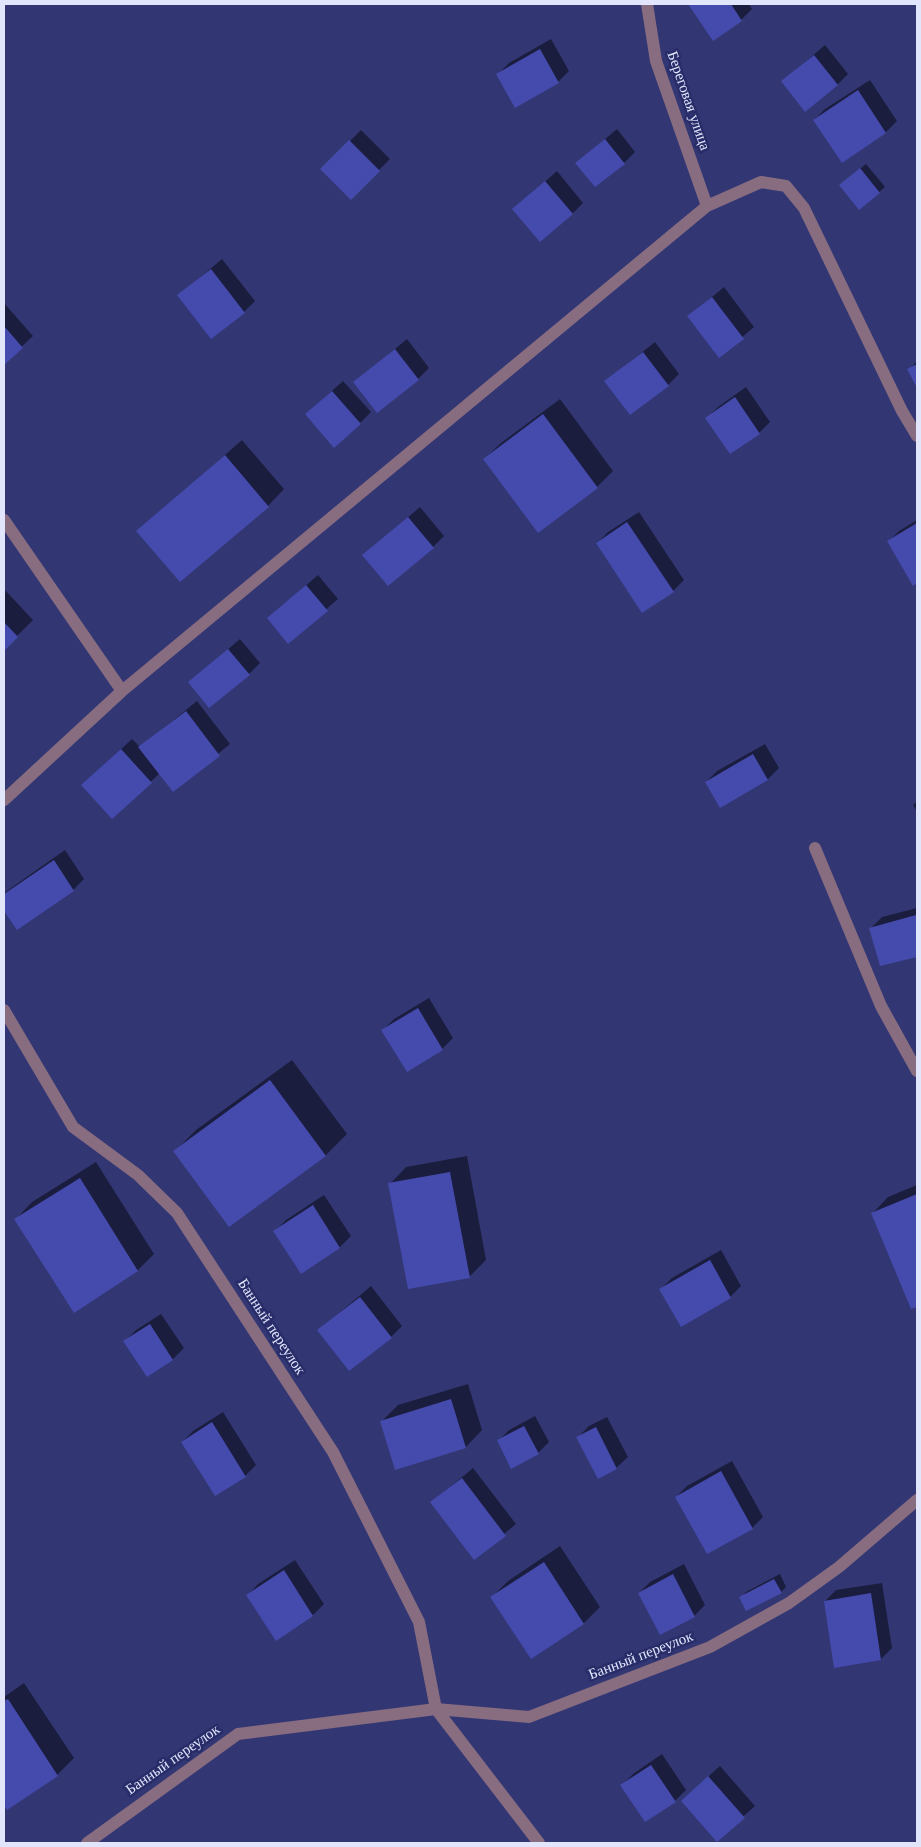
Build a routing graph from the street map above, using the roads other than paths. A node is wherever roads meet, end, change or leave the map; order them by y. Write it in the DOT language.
graph roads {
  1 [pos="647,4"];
  2 [pos="707,206"];
  3 [pos="917,436"];
  4 [pos="4,520"];
  5 [pos="122,691"];
  6 [pos="4,800"];
  7 [pos="815,848"];
  8 [pos="4,1010"];
  9 [pos="917,1071"];
  10 [pos="917,1500"];
  11 [pos="436,1709"];
  12 [pos="87,1843"];
  13 [pos="539,1843"];
  1 -- 2 [label="street, Береговая улица"];
  2 -- 3 [label="street"];
  2 -- 5 [label="street"];
  4 -- 5 [label="street"];
  5 -- 6 [label="street"];
  7 -- 9 [label="street"];
  8 -- 11 [label="street, Банный переулок"];
  10 -- 11 [label="street, Банный переулок"];
  11 -- 12 [label="street, Банный переулок"];
  11 -- 13 [label="street, Банный переулок"];
}
